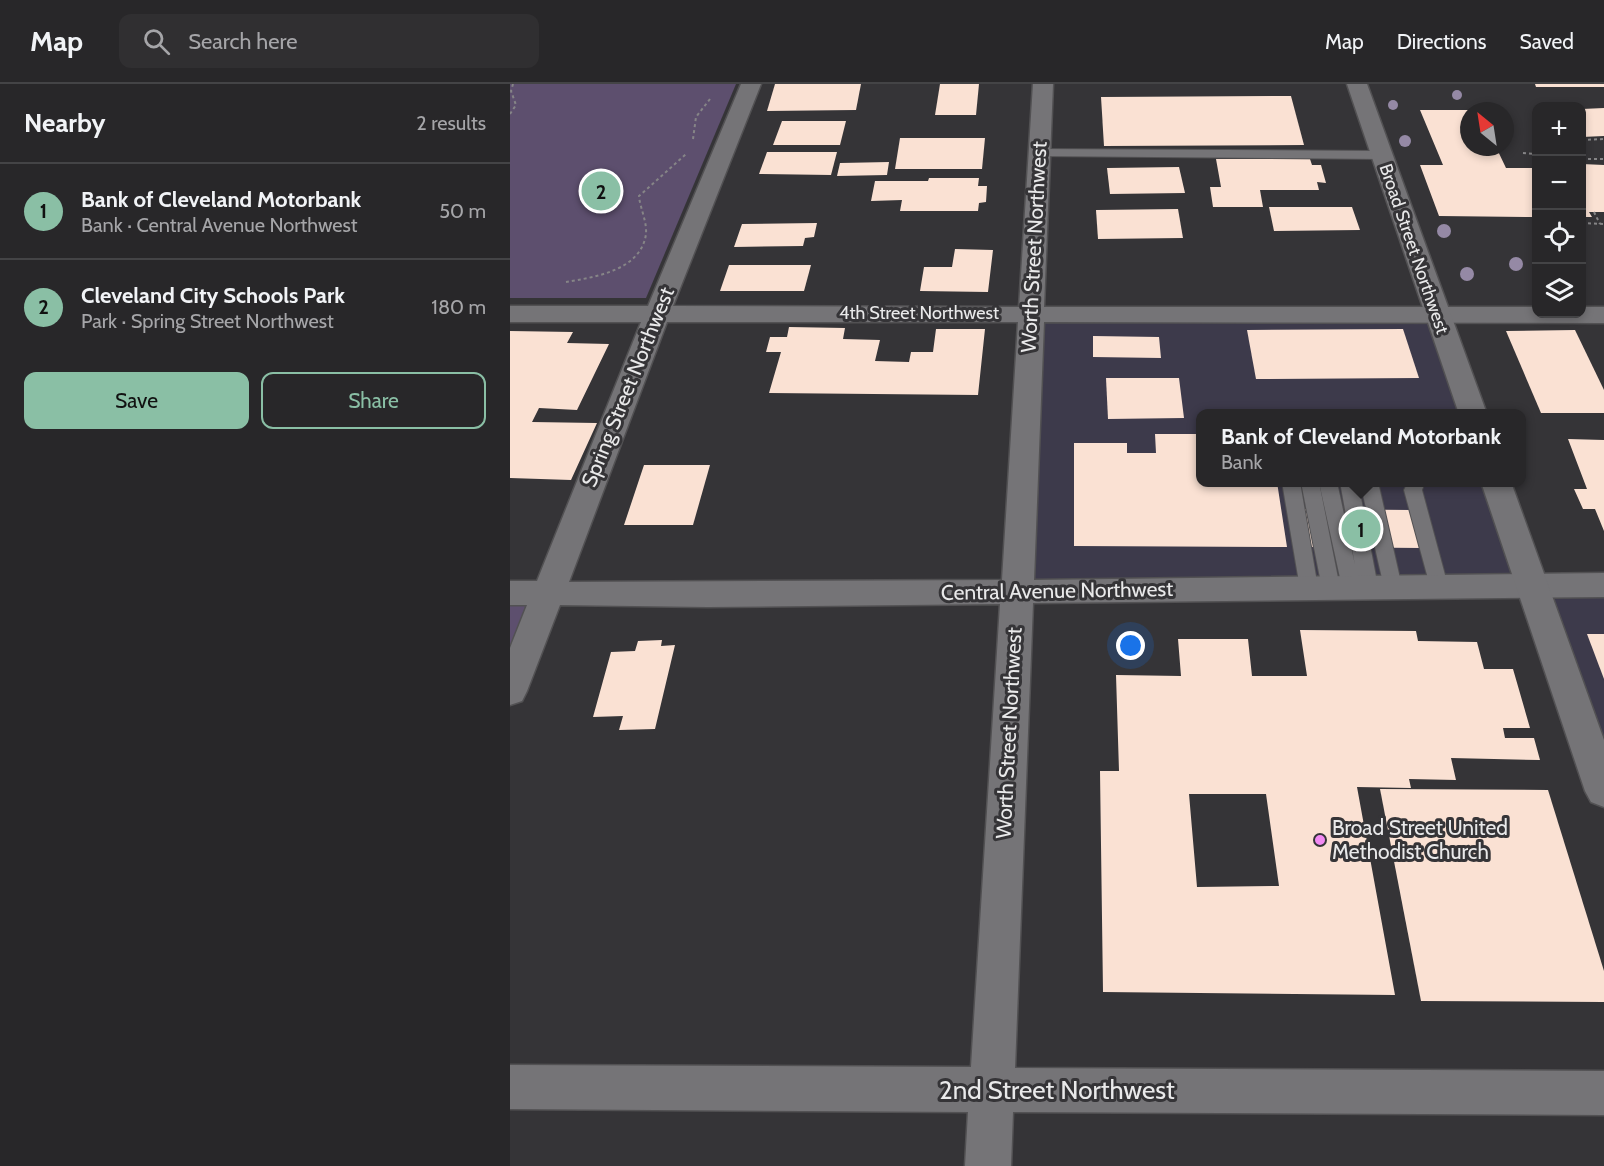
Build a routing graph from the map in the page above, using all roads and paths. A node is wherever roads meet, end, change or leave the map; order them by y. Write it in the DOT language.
graph roads {
  1 [pos="513,84"];
  2 [pos="751,84"];
  3 [pos="1043,84"];
  4 [pos="1357,84"];
  5 [pos="716,92"];
  6 [pos="510,114"];
  7 [pos="1604,139"];
  8 [pos="1586,140"];
  9 [pos="1040,153"];
  10 [pos="1523,153"];
  11 [pos="1532,154"];
  12 [pos="1382,155"];
  13 [pos="1586,159"];
  14 [pos="1604,159"];
  15 [pos="1594,212"];
  16 [pos="1586,223"];
  17 [pos="1602,224"];
  18 [pos="558,283"];
  19 [pos="658,312"];
  20 [pos="510,314"];
  21 [pos="1031,314"];
  22 [pos="1436,314"];
  23 [pos="1604,315"];
  24 [pos="1471,409"];
  25 [pos="1293,487"];
  26 [pos="1312,487"];
  27 [pos="1329,487"];
  28 [pos="1348,487"];
  29 [pos="1367,487"];
  30 [pos="1415,487"];
  31 [pos="1497,487"];
  32 [pos="1531,585"];
  33 [pos="1604,585"];
  34 [pos="1438,586"];
  35 [pos="1351,587"];
  36 [pos="1016,591"];
  37 [pos="548,592"];
  38 [pos="510,593"];
  39 [pos="510,691"];
  40 [pos="1604,791"];
  41 [pos="510,1087"];
  42 [pos="991,1089"];
  43 [pos="1604,1093"];
  44 [pos="988,1166"];
  1 -- 6 [label="path"];
  2 -- 19 [label="street, Spring Street Northwest"];
  3 -- 9 [label="street, Worth Street Northwest"];
  4 -- 12 [label="street, Broad Street Northwest"];
  5 -- 18 [label="path"];
  7 -- 8 [label="path"];
  9 -- 12 [label="lane"];
  9 -- 21 [label="street, Worth Street Northwest"];
  10 -- 11 [label="path"];
  12 -- 22 [label="street, Broad Street Northwest"];
  13 -- 14 [label="path"];
  15 -- 17 [label="path"];
  16 -- 17 [label="path"];
  19 -- 20 [label="street, 4th Street Northwest"];
  19 -- 21 [label="street, 4th Street Northwest"];
  19 -- 37 [label="street, Spring Street Northwest"];
  21 -- 22 [label="street, 4th Street Northwest"];
  21 -- 36 [label="street, Worth Street Northwest"];
  22 -- 23 [label="street, 4th Street Northwest"];
  22 -- 24 [label="street, Broad Street Northwest"];
  25 -- 35 [label="lane"];
  26 -- 35 [label="lane"];
  27 -- 35 [label="lane"];
  28 -- 35 [label="lane"];
  29 -- 35 [label="lane"];
  30 -- 34 [label="lane"];
  31 -- 32 [label="street"];
  32 -- 33 [label="street, Central Avenue Northwest"];
  32 -- 34 [label="street, Central Avenue Northwest"];
  32 -- 40 [label="street"];
  34 -- 35 [label="street, Central Avenue Northwest"];
  35 -- 36 [label="street, Central Avenue Northwest"];
  36 -- 37 [label="street, Central Avenue Northwest"];
  36 -- 42 [label="street, Worth Street Northwest"];
  37 -- 38 [label="street, Central Avenue Northwest"];
  37 -- 39 [label="street, Spring Street Northwest"];
  41 -- 42 [label="street, 2nd Street Northwest"];
  42 -- 43 [label="street, 2nd Street Northwest"];
  42 -- 44 [label="street, Worth Street Northwest"];
}
